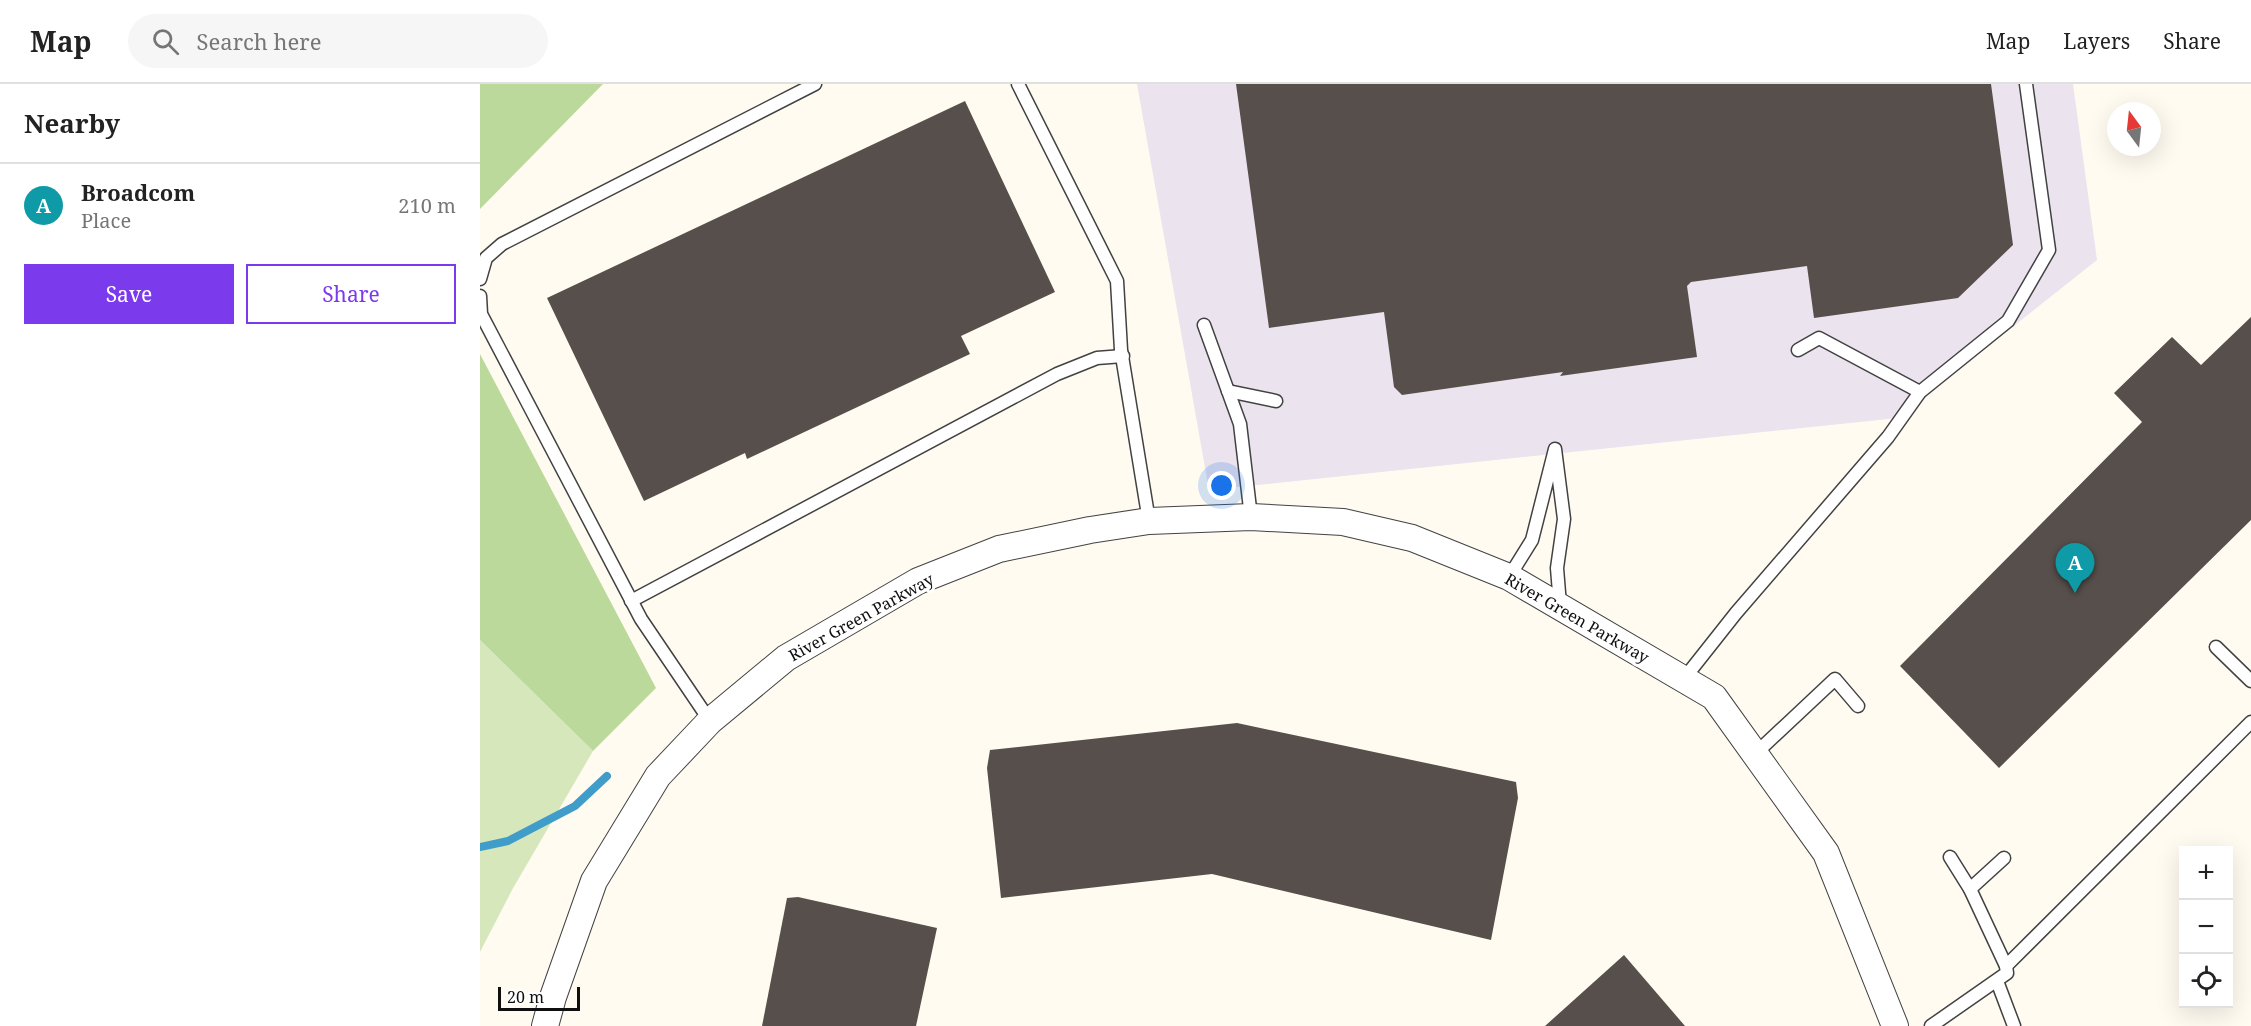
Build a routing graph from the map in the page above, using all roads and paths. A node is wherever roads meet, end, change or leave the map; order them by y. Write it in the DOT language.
graph roads {
  1 [pos="815,84"];
  2 [pos="1018,84"];
  3 [pos="2026,84"];
  4 [pos="480,279"];
  5 [pos="480,296"];
  6 [pos="1204,325"];
  7 [pos="1798,350"];
  8 [pos="1123,356"];
  9 [pos="1228,391"];
  10 [pos="1920,392"];
  11 [pos="1276,401"];
  12 [pos="1251,517"];
  13 [pos="1149,521"];
  14 [pos="1509,577"];
  15 [pos="631,601"];
  16 [pos="1560,605"];
  17 [pos="2216,647"];
  18 [pos="1683,681"];
  19 [pos="2251,681"];
  20 [pos="1858,706"];
  21 [pos="710,721"];
  22 [pos="2251,722"];
  23 [pos="1755,754"];
  24 [pos="1950,857"];
  25 [pos="2004,858"];
  26 [pos="1970,890"];
  27 [pos="2006,966"];
  28 [pos="1997,981"];
  29 [pos="545,1026"];
  30 [pos="1895,1026"];
  31 [pos="1931,1026"];
  32 [pos="2014,1026"];
  1 -- 4 [label="lane"];
  2 -- 8 [label="lane"];
  3 -- 10 [label="lane"];
  5 -- 15 [label="lane"];
  6 -- 9 [label="lane"];
  7 -- 10 [label="lane"];
  8 -- 13 [label="lane"];
  8 -- 15 [label="lane"];
  9 -- 11 [label="lane"];
  9 -- 12 [label="lane"];
  10 -- 18 [label="lane"];
  12 -- 13 [label="street, River Green Parkway"];
  12 -- 14 [label="street, River Green Parkway"];
  13 -- 21 [label="street, River Green Parkway"];
  14 -- 16 [label="street, River Green Parkway"];
  14 -- 16 [label="lane"];
  15 -- 21 [label="lane"];
  16 -- 18 [label="street, River Green Parkway"];
  17 -- 19 [label="lane"];
  18 -- 23 [label="street, River Green Parkway"];
  20 -- 23 [label="lane"];
  21 -- 29 [label="street, River Green Parkway"];
  22 -- 27 [label="lane"];
  23 -- 30 [label="street, River Green Parkway"];
  24 -- 26 [label="lane"];
  25 -- 26 [label="lane"];
  26 -- 27 [label="lane"];
  27 -- 28 [label="lane"];
  28 -- 31 [label="lane"];
  28 -- 32 [label="lane"];
}
